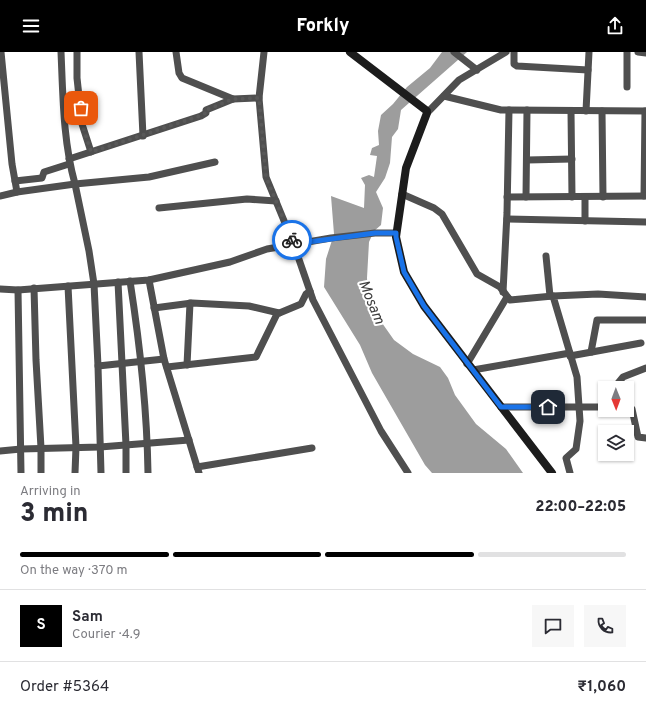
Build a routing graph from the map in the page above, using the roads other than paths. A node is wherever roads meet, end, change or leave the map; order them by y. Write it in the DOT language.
graph roads {
  1 [pos="1,52"];
  2 [pos="61,52"];
  3 [pos="77,52"];
  4 [pos="139,52"];
  5 [pos="176,52"];
  6 [pos="264,52"];
  7 [pos="350,52"];
  8 [pos="454,52"];
  9 [pos="506,52"];
  10 [pos="514,52"];
  11 [pos="589,52"];
  12 [pos="627,52"];
  13 [pos="638,52"];
  14 [pos="646,53"];
  15 [pos="477,70"];
  16 [pos="588,70"];
  17 [pos="627,87"];
  18 [pos="444,96"];
  19 [pos="259,98"];
  20 [pos="233,99"];
  21 [pos="510,110"];
  22 [pos="527,110"];
  23 [pos="571,111"];
  24 [pos="586,111"];
  25 [pos="602,111"];
  26 [pos="645,111"];
  27 [pos="427,112"];
  28 [pos="143,136"];
  29 [pos="91,152"];
  30 [pos="572,159"];
  31 [pos="527,160"];
  32 [pos="69,161"];
  33 [pos="215,162"];
  34 [pos="15,181"];
  35 [pos="75,184"];
  36 [pos="17,192"];
  37 [pos="402,194"];
  38 [pos="0,196"];
  39 [pos="603,196"];
  40 [pos="645,196"];
  41 [pos="507,197"];
  42 [pos="526,197"];
  43 [pos="572,197"];
  44 [pos="585,197"];
  45 [pos="276,201"];
  46 [pos="159,208"];
  47 [pos="506,219"];
  48 [pos="585,221"];
  49 [pos="646,222"];
  50 [pos="396,233"];
  51 [pos="294,244"];
  52 [pos="546,256"];
  53 [pos="149,280"];
  54 [pos="118,282"];
  55 [pos="130,282"];
  56 [pos="94,284"];
  57 [pos="68,286"];
  58 [pos="34,288"];
  59 [pos="0,289"];
  60 [pos="18,290"];
  61 [pos="310,291"];
  62 [pos="505,294"];
  63 [pos="551,296"];
  64 [pos="646,297"];
  65 [pos="190,303"];
  66 [pos="154,308"];
  67 [pos="279,313"];
  68 [pos="646,320"];
  69 [pos="641,343"];
  70 [pos="591,352"];
  71 [pos="570,355"];
  72 [pos="164,359"];
  73 [pos="140,362"];
  74 [pos="122,364"];
  75 [pos="187,365"];
  76 [pos="98,366"];
  77 [pos="167,367"];
  78 [pos="470,367"];
  79 [pos="646,368"];
  80 [pos="620,381"];
  81 [pos="501,407"];
  82 [pos="598,407"];
  83 [pos="579,408"];
  84 [pos="634,417"];
  85 [pos="646,438"];
  86 [pos="189,440"];
  87 [pos="148,444"];
  88 [pos="126,445"];
  89 [pos="76,447"];
  90 [pos="100,447"];
  91 [pos="41,448"];
  92 [pos="312,448"];
  93 [pos="21,449"];
  94 [pos="0,451"];
  95 [pos="198,470"];
  96 [pos="21,473"];
  97 [pos="41,473"];
  98 [pos="76,473"];
  99 [pos="100,473"];
  100 [pos="126,473"];
  101 [pos="148,473"];
  102 [pos="408,473"];
  103 [pos="552,473"];
  104 [pos="570,473"];
  1 -- 34 [label="street"];
  2 -- 32 [label="street"];
  3 -- 29 [label="street"];
  4 -- 28 [label="street"];
  5 -- 20 [label="street"];
  6 -- 19 [label="street"];
  7 -- 27 [label="street"];
  8 -- 15 [label="street"];
  9 -- 15 [label="street"];
  10 -- 16 [label="street"];
  11 -- 16 [label="street"];
  12 -- 17 [label="street"];
  13 -- 14 [label="street"];
  15 -- 18 [label="street"];
  16 -- 24 [label="street"];
  18 -- 21 [label="street"];
  18 -- 27 [label="street"];
  19 -- 20 [label="street"];
  19 -- 45 [label="street"];
  20 -- 28 [label="street"];
  21 -- 22 [label="street"];
  21 -- 41 [label="street"];
  22 -- 23 [label="street"];
  22 -- 31 [label="street"];
  23 -- 24 [label="street"];
  23 -- 30 [label="street"];
  24 -- 25 [label="street"];
  25 -- 26 [label="street"];
  25 -- 39 [label="street"];
  26 -- 40 [label="street"];
  27 -- 37 [label="street"];
  28 -- 29 [label="street"];
  29 -- 32 [label="street"];
  30 -- 31 [label="street"];
  30 -- 43 [label="street"];
  31 -- 42 [label="street"];
  32 -- 34 [label="street"];
  32 -- 35 [label="street"];
  33 -- 35 [label="street"];
  34 -- 36 [label="street"];
  35 -- 36 [label="street"];
  35 -- 56 [label="street"];
  36 -- 38 [label="street"];
  37 -- 50 [label="street"];
  37 -- 62 [label="street"];
  39 -- 40 [label="street"];
  39 -- 44 [label="street"];
  41 -- 42 [label="street"];
  41 -- 47 [label="street"];
  42 -- 43 [label="street"];
  43 -- 44 [label="street"];
  44 -- 48 [label="street"];
  45 -- 46 [label="street"];
  45 -- 51 [label="street"];
  47 -- 48 [label="street"];
  47 -- 62 [label="street"];
  48 -- 49 [label="street"];
  50 -- 51 [label="street"];
  50 -- 78 [label="street"];
  51 -- 53 [label="street"];
  51 -- 61 [label="street"];
  52 -- 63 [label="street"];
  53 -- 55 [label="street"];
  53 -- 66 [label="street"];
  54 -- 55 [label="street"];
  54 -- 56 [label="street"];
  54 -- 74 [label="street"];
  55 -- 73 [label="street"];
  56 -- 57 [label="street"];
  56 -- 76 [label="street"];
  57 -- 58 [label="street"];
  57 -- 89 [label="street"];
  58 -- 60 [label="street"];
  58 -- 91 [label="street"];
  59 -- 60 [label="street"];
  60 -- 93 [label="street"];
  61 -- 67 [label="street"];
  61 -- 102 [label="street"];
  62 -- 63 [label="street"];
  62 -- 78 [label="street"];
  63 -- 64 [label="street"];
  63 -- 71 [label="street"];
  65 -- 66 [label="street"];
  65 -- 67 [label="street"];
  65 -- 75 [label="street"];
  66 -- 72 [label="street"];
  67 -- 75 [label="street"];
  68 -- 70 [label="street"];
  69 -- 70 [label="street"];
  70 -- 71 [label="street"];
  71 -- 78 [label="street"];
  71 -- 83 [label="street"];
  72 -- 73 [label="street"];
  72 -- 77 [label="street"];
  73 -- 74 [label="street"];
  73 -- 87 [label="street"];
  74 -- 76 [label="street"];
  74 -- 88 [label="street"];
  75 -- 77 [label="street"];
  76 -- 90 [label="street"];
  77 -- 86 [label="street"];
  78 -- 81 [label="street"];
  79 -- 80 [label="street"];
  81 -- 83 [label="street"];
  81 -- 103 [label="street"];
  82 -- 83 [label="street"];
  83 -- 104 [label="street"];
  84 -- 85 [label="street"];
  86 -- 87 [label="street"];
  86 -- 95 [label="street"];
  87 -- 88 [label="street"];
  87 -- 101 [label="street"];
  88 -- 90 [label="street"];
  88 -- 100 [label="street"];
  89 -- 90 [label="street"];
  89 -- 91 [label="street"];
  89 -- 98 [label="street"];
  90 -- 99 [label="street"];
  91 -- 93 [label="street"];
  91 -- 97 [label="street"];
  92 -- 95 [label="street"];
  93 -- 94 [label="street"];
  93 -- 96 [label="street"];
}
